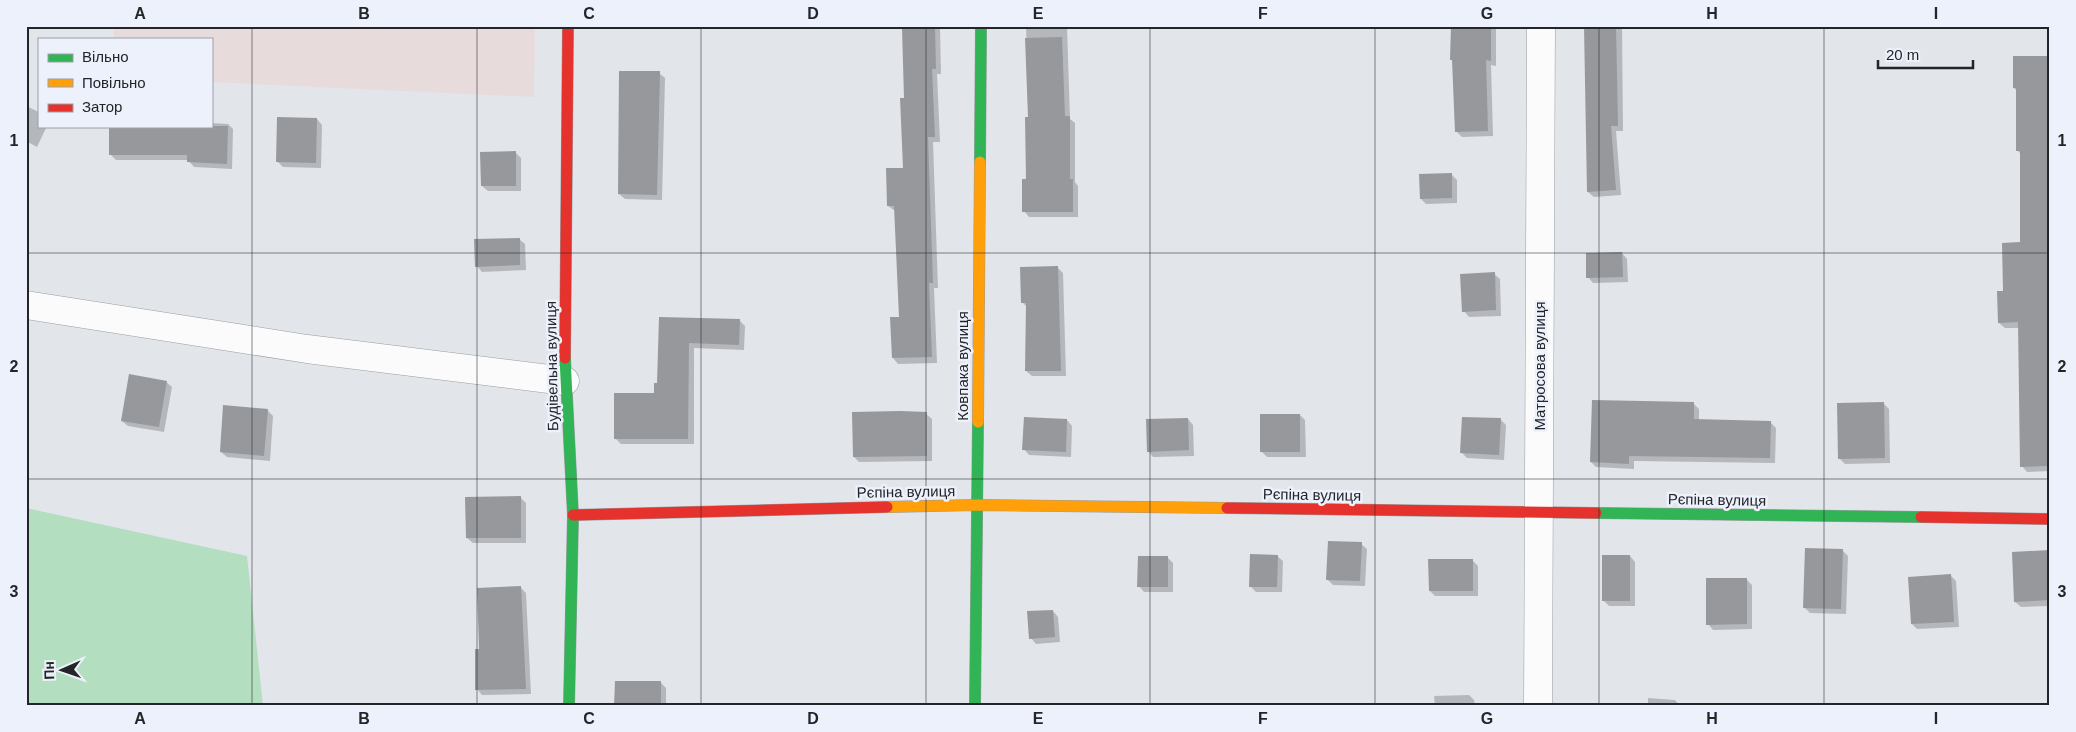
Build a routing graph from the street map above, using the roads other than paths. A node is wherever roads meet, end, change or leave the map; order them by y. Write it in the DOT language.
graph roads {
  1 [pos="568,26"];
  2 [pos="981,26"];
  3 [pos="1541,26"];
  4 [pos="26,305"];
  5 [pos="565,381"];
  6 [pos="977,505"];
  7 [pos="1539,513"];
  8 [pos="573,515"];
  9 [pos="2050,519"];
  10 [pos="570,706"];
  11 [pos="975,706"];
  12 [pos="1538,706"];
  1 -- 5 [label="street, Будівельна вулиця"];
  2 -- 6 [label="street, Ковпака вулиця"];
  3 -- 7 [label="street, Матросова вулиця"];
  4 -- 5 [label="street"];
  5 -- 8 [label="street, Будівельна вулиця"];
  6 -- 7 [label="street, Рєпіна вулиця"];
  6 -- 8 [label="street, Рєпіна вулиця"];
  6 -- 11 [label="street, Ковпака вулиця"];
  7 -- 9 [label="street, Рєпіна вулиця"];
  7 -- 12 [label="street, Матросова вулиця"];
  8 -- 10 [label="street, Будівельна вулиця"];
}
